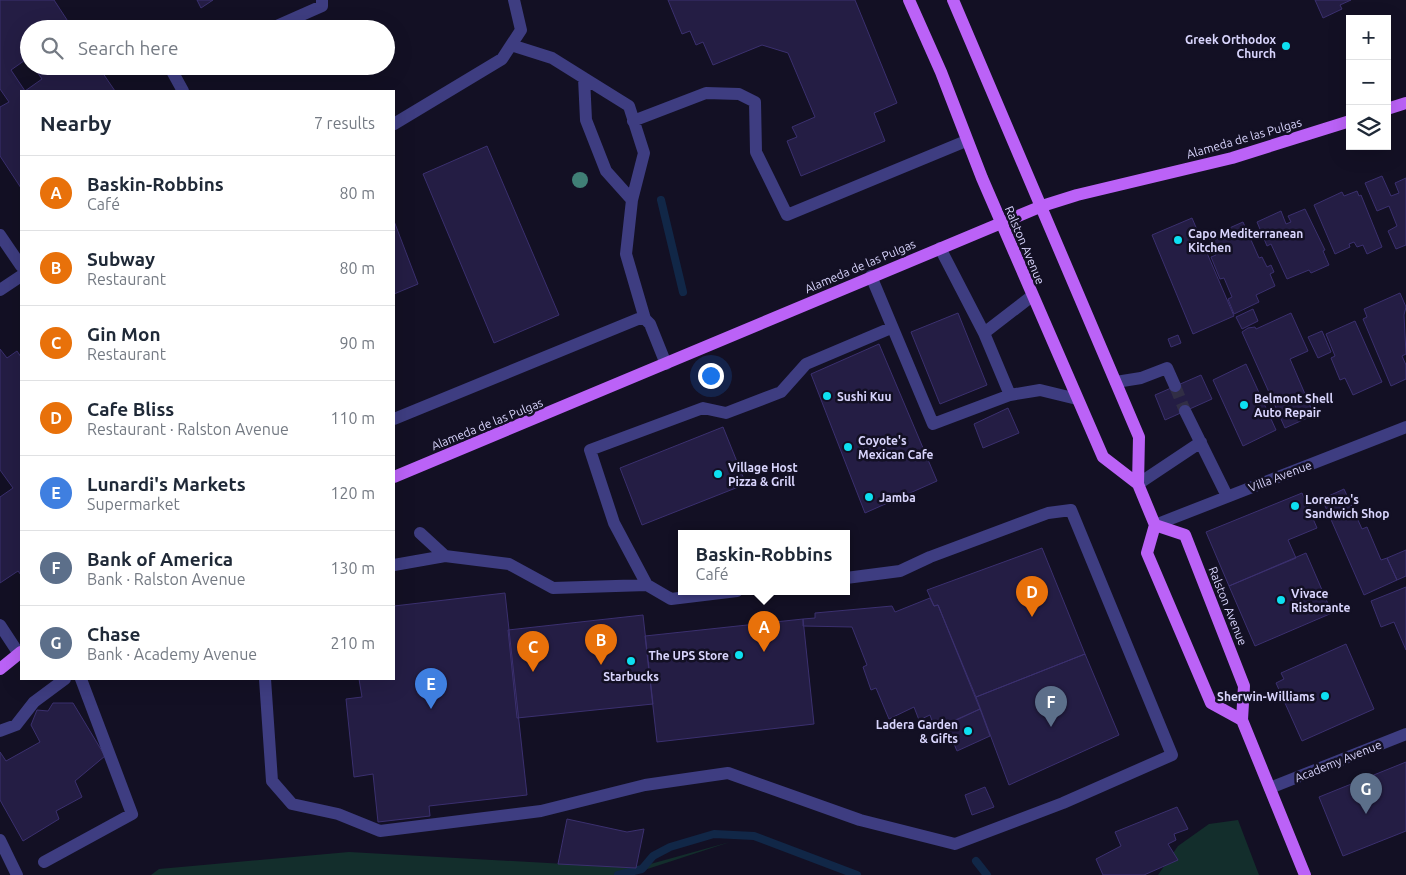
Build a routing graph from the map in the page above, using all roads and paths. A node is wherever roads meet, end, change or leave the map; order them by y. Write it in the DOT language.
graph roads {
  1 [pos="322,0"];
  2 [pos="514,0"];
  3 [pos="909,0"];
  4 [pos="953,0"];
  5 [pos="290,20"];
  6 [pos="511,45"];
  7 [pos="174,75"];
  8 [pos="584,78"];
  9 [pos="182,90"];
  10 [pos="1406,103"];
  11 [pos="1391,108"];
  12 [pos="633,121"];
  13 [pos="1346,122"];
  14 [pos="395,123"];
  15 [pos="966,140"];
  16 [pos="632,200"];
  17 [pos="1042,206"];
  18 [pos="1001,222"];
  19 [pos="0,235"];
  20 [pos="940,248"];
  21 [pos="20,265"];
  22 [pos="870,276"];
  23 [pos="20,277"];
  24 [pos="0,290"];
  25 [pos="1032,296"];
  26 [pos="645,319"];
  27 [pos="891,328"];
  28 [pos="984,333"];
  29 [pos="666,364"];
  30 [pos="1116,382"];
  31 [pos="1175,386"];
  32 [pos="1010,395"];
  33 [pos="1078,399"];
  34 [pos="1185,411"];
  35 [pos="395,419"];
  36 [pos="1406,427"];
  37 [pos="1201,442"];
  38 [pos="395,477"];
  39 [pos="1138,484"];
  40 [pos="1227,496"];
  41 [pos="1155,525"];
  42 [pos="420,533"];
  43 [pos="444,556"];
  44 [pos="395,565"];
  45 [pos="850,577"];
  46 [pos="647,585"];
  47 [pos="704,595"];
  48 [pos="0,625"];
  49 [pos="20,653"];
  50 [pos="0,669"];
  51 [pos="64,680"];
  52 [pos="81,680"];
  53 [pos="265,680"];
  54 [pos="1242,720"];
  55 [pos="0,732"];
  56 [pos="1406,734"];
  57 [pos="1270,788"];
  58 [pos="0,840"];
  59 [pos="44,862"];
  60 [pos="17,875"];
  61 [pos="1305,875"];
  1 -- 5 [label="street"];
  2 -- 6 [label="street"];
  3 -- 15 [label="main road, Ralston Avenue"];
  4 -- 17 [label="main road, Ralston Avenue"];
  6 -- 8 [label="street"];
  6 -- 14 [label="street"];
  7 -- 9 [label="street"];
  8 -- 12 [label="street"];
  8 -- 16 [label="street"];
  10 -- 11 [label="main road"];
  12 -- 15 [label="street"];
  12 -- 16 [label="street"];
  13 -- 17 [label="main road, Alameda de las Pulgas"];
  15 -- 18 [label="main road, Ralston Avenue"];
  16 -- 26 [label="street"];
  17 -- 18 [label="main road, Alameda de las Pulgas"];
  17 -- 30 [label="main road, Ralston Avenue"];
  18 -- 20 [label="main road, Alameda de las Pulgas"];
  18 -- 25 [label="main road, Ralston Avenue"];
  19 -- 21 [label="street"];
  20 -- 22 [label="main road, Alameda de las Pulgas"];
  20 -- 28 [label="street"];
  22 -- 27 [label="street"];
  22 -- 29 [label="main road, Alameda de las Pulgas"];
  23 -- 24 [label="street"];
  25 -- 28 [label="street"];
  25 -- 33 [label="main road, Ralston Avenue"];
  26 -- 29 [label="street"];
  26 -- 35 [label="street"];
  27 -- 32 [label="street"];
  27 -- 46 [label="street"];
  28 -- 32 [label="street"];
  29 -- 38 [label="main road, Alameda de las Pulgas"];
  30 -- 31 [label="street"];
  30 -- 39 [label="main road, Ralston Avenue"];
  32 -- 33 [label="street"];
  33 -- 39 [label="main road, Ralston Avenue"];
  34 -- 37 [label="street"];
  36 -- 40 [label="street, Villa Avenue"];
  37 -- 39 [label="street"];
  37 -- 40 [label="street"];
  39 -- 41 [label="main road, Ralston Avenue"];
  40 -- 41 [label="street, Villa Avenue"];
  41 -- 54 [label="main road"];
  41 -- 54 [label="main road, Ralston Avenue"];
  42 -- 43 [label="street"];
  43 -- 44 [label="street"];
  43 -- 46 [label="street"];
  45 -- 53 [label="street"];
  46 -- 47 [label="street"];
  48 -- 49 [label="street"];
  49 -- 50 [label="main road"];
  51 -- 55 [label="street"];
  52 -- 59 [label="street"];
  54 -- 57 [label="main road, Ralston Avenue"];
  56 -- 57 [label="street, Academy Avenue"];
  57 -- 61 [label="main road, Ralston Avenue"];
  58 -- 60 [label="street"];
}
